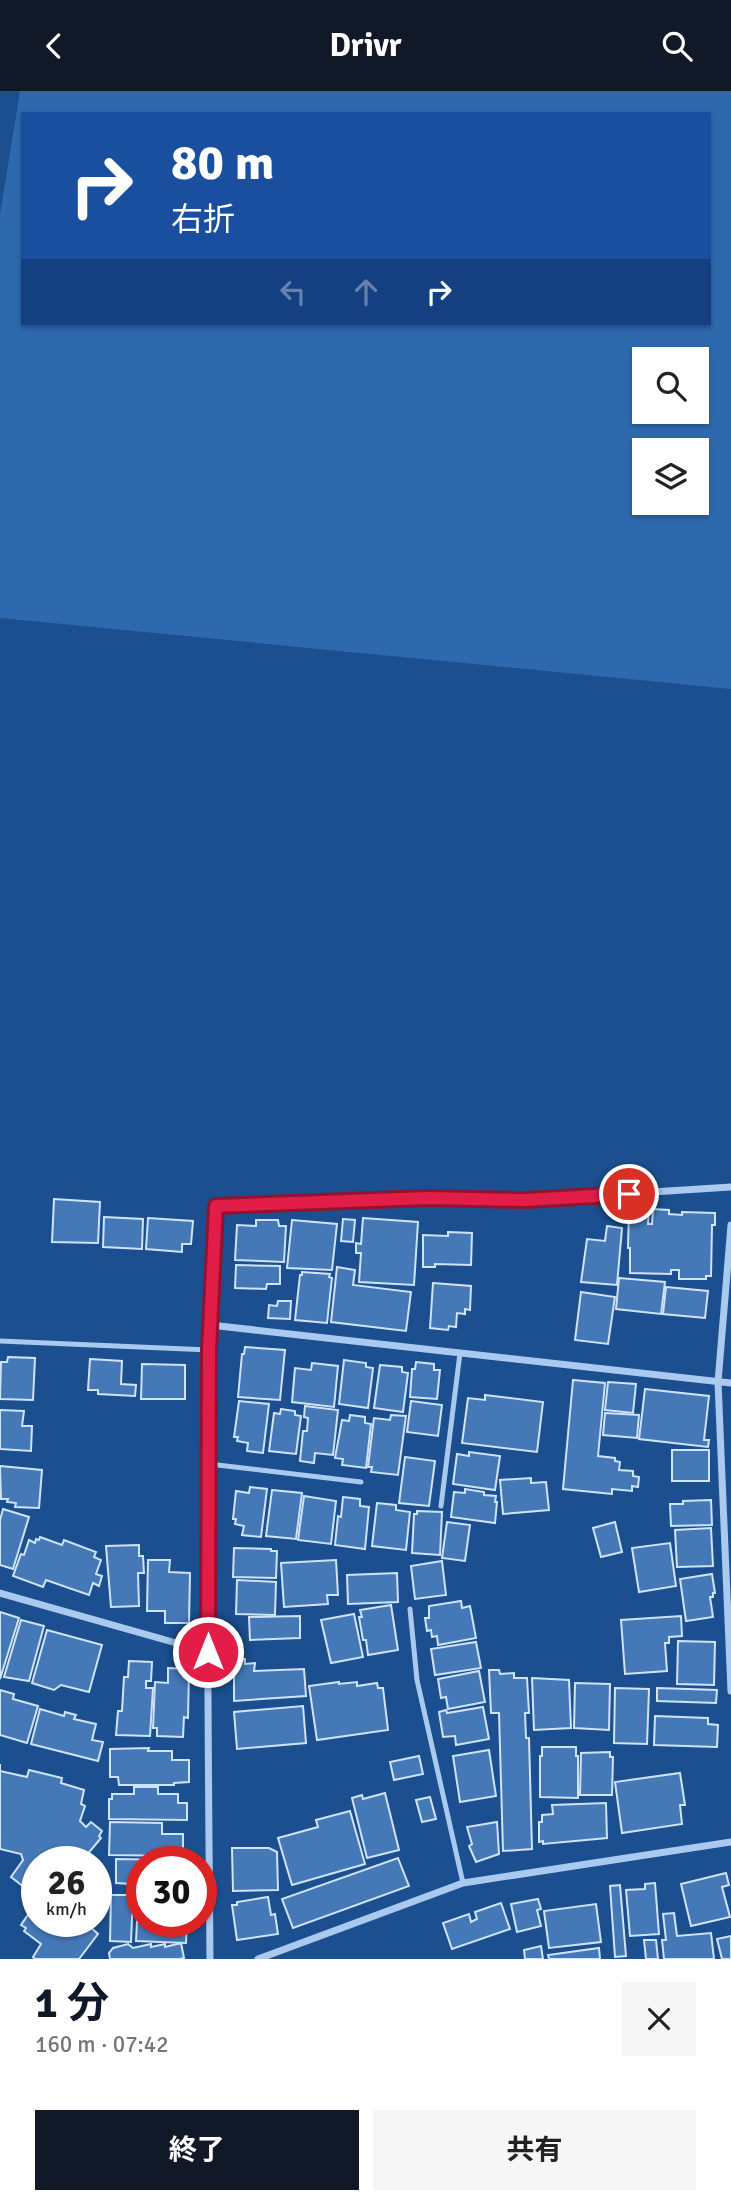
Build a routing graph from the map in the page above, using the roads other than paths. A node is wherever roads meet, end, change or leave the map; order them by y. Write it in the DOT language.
graph roads {
  1 [pos="731,1187"];
  2 [pos="731,1225"];
  3 [pos="210,1325"];
  4 [pos="0,1341"];
  5 [pos="209,1350"];
  6 [pos="460,1353"];
  7 [pos="718,1382"];
  8 [pos="731,1383"];
  9 [pos="209,1464"];
  10 [pos="361,1482"];
  11 [pos="441,1506"];
  12 [pos="0,1593"];
  13 [pos="410,1609"];
  14 [pos="208,1652"];
  15 [pos="731,1692"];
  16 [pos="731,1842"];
  17 [pos="463,1883"];
  18 [pos="210,1959"];
  19 [pos="258,1959"];
  1 -- 3 [label="street"];
  2 -- 7 [label="street"];
  3 -- 5 [label="street"];
  3 -- 6 [label="street"];
  4 -- 5 [label="lane"];
  5 -- 9 [label="street"];
  6 -- 7 [label="street"];
  6 -- 11 [label="lane"];
  7 -- 8 [label="street"];
  7 -- 15 [label="street"];
  9 -- 10 [label="lane"];
  9 -- 14 [label="street"];
  12 -- 14 [label="street"];
  13 -- 17 [label="lane"];
  14 -- 18 [label="street"];
  16 -- 17 [label="street"];
  17 -- 19 [label="street"];
}
